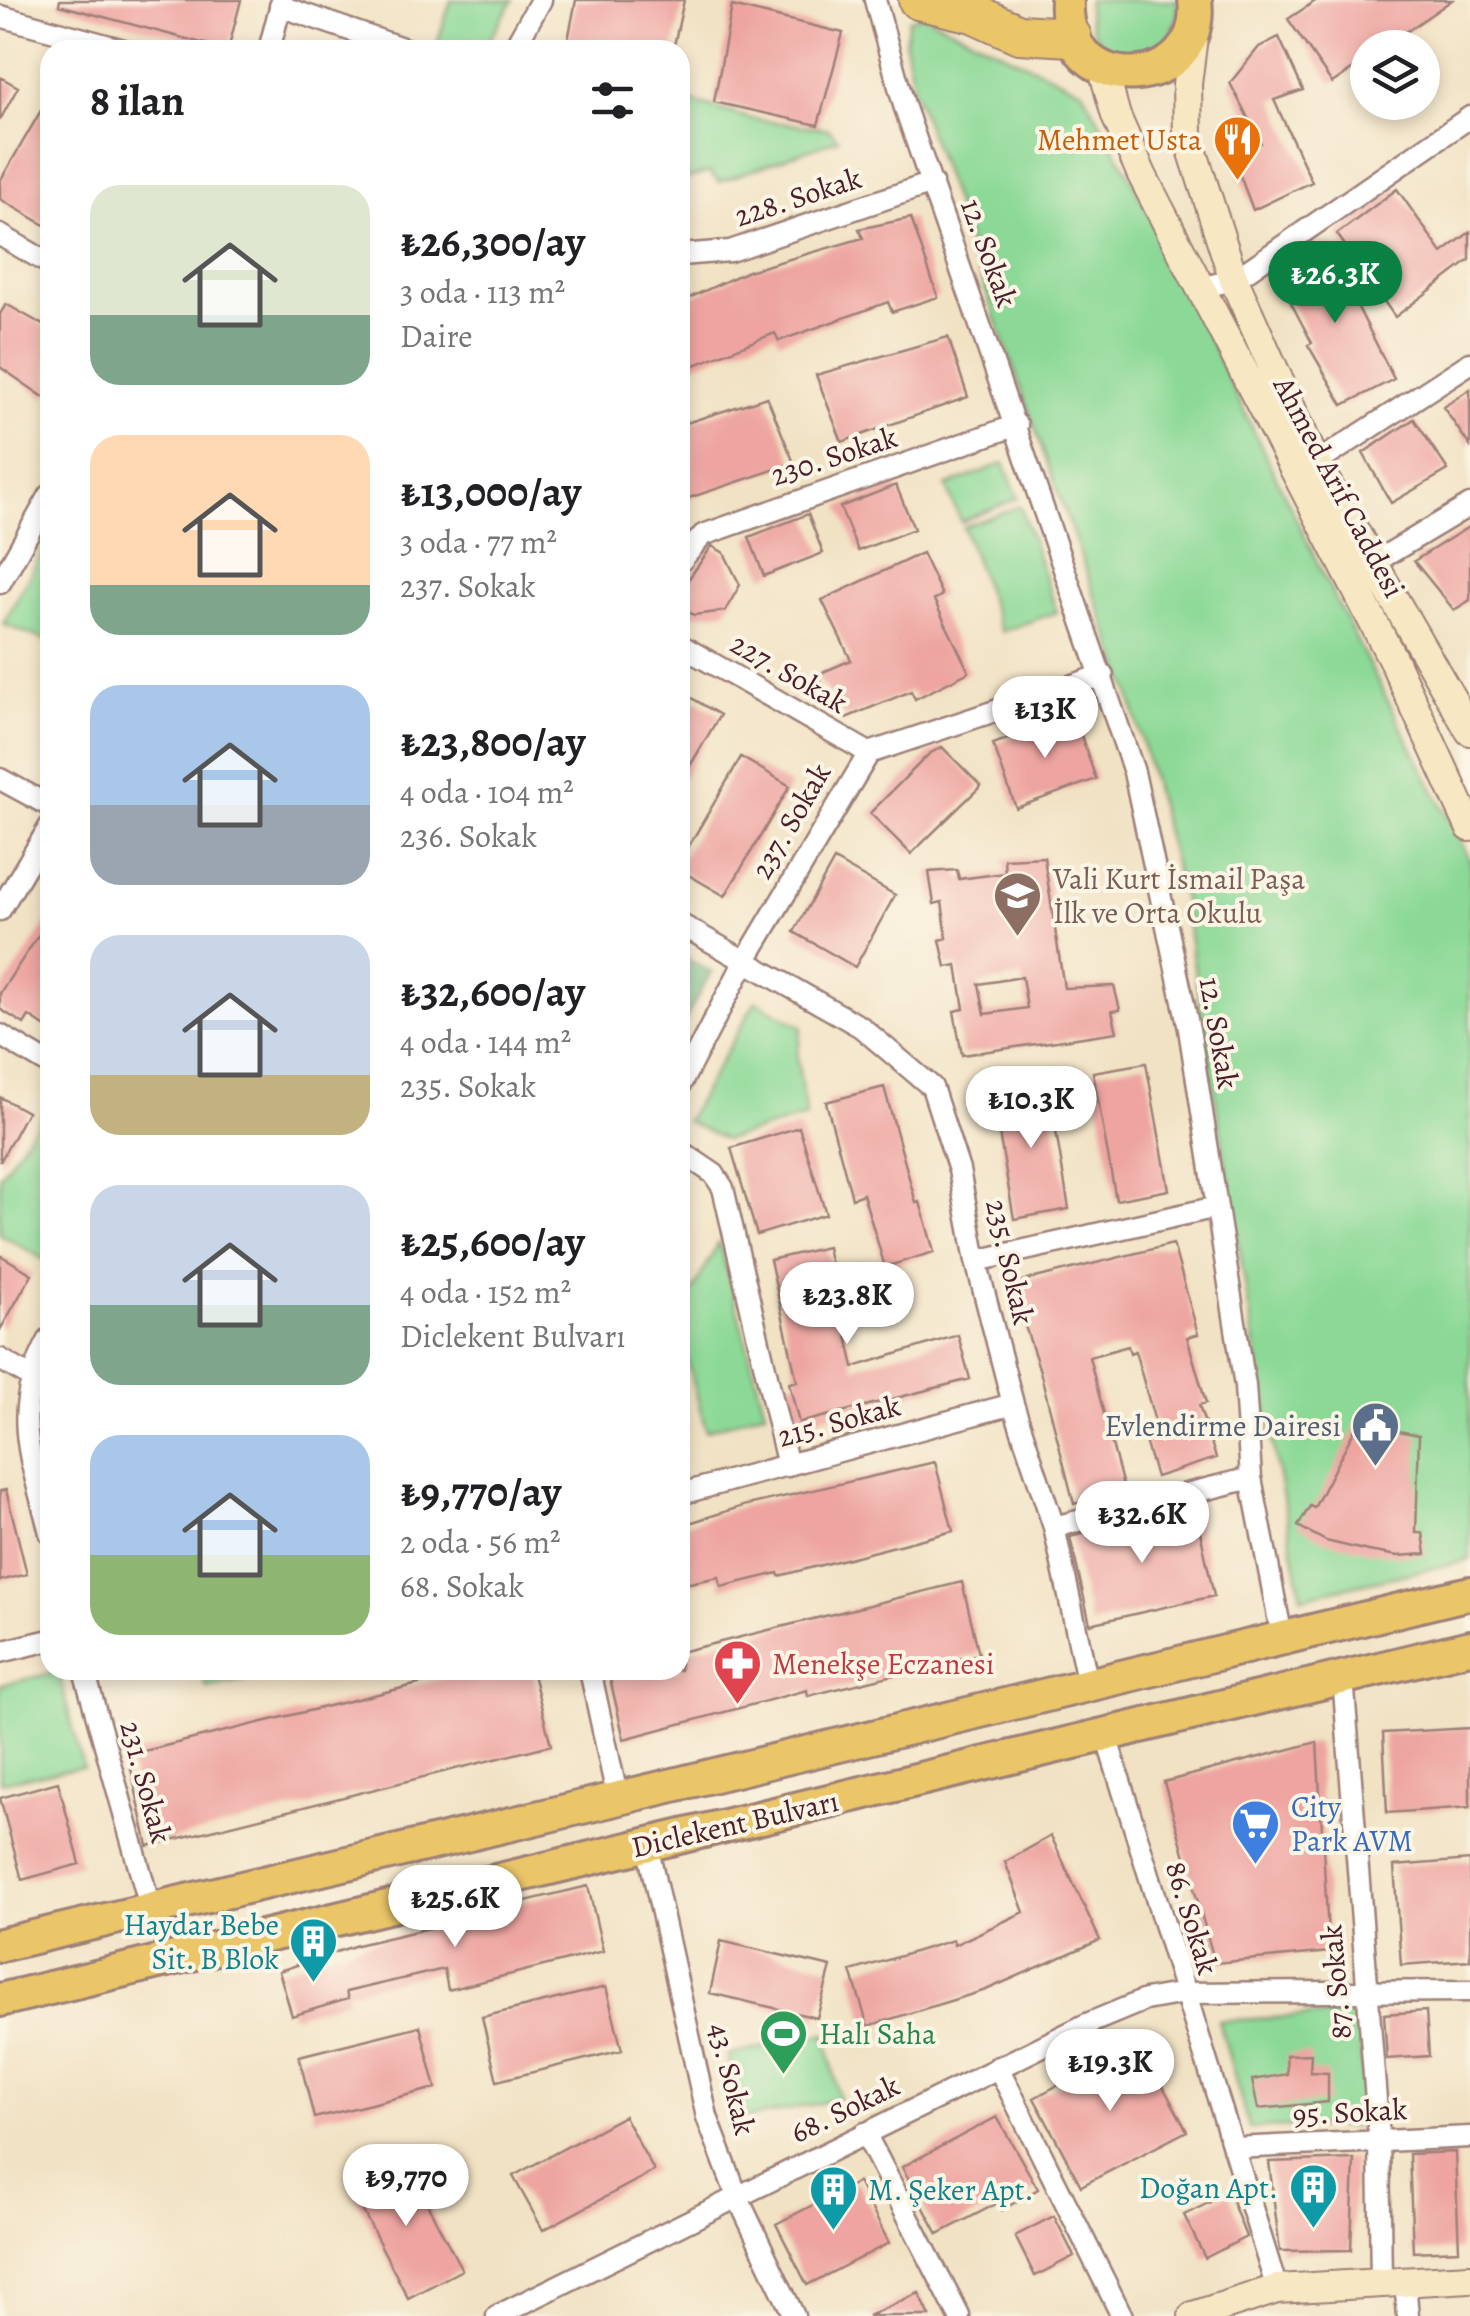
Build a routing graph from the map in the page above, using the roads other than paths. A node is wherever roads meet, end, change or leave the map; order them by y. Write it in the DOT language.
graph roads {
  1 [pos="540,0"];
  2 [pos="875,0"];
  3 [pos="918,0"];
  4 [pos="1067,0"];
  5 [pos="281,3"];
  6 [pos="977,5"];
  7 [pos="1197,9"];
  8 [pos="0,16"];
  9 [pos="1072,37"];
  10 [pos="88,40"];
  11 [pos="272,40"];
  12 [pos="381,40"];
  13 [pos="518,40"];
  14 [pos="1103,68"];
  15 [pos="1470,118"];
  16 [pos="932,184"];
  17 [pos="0,234"];
  18 [pos="690,254"];
  19 [pos="40,258"];
  20 [pos="1234,280"];
  21 [pos="1199,288"];
  22 [pos="1470,363"];
  23 [pos="1018,426"];
  24 [pos="1306,470"];
  25 [pos="1470,505"];
  26 [pos="40,513"];
  27 [pos="690,551"];
  28 [pos="1360,570"];
  29 [pos="0,583"];
  30 [pos="690,651"];
  31 [pos="1103,675"];
  32 [pos="1458,694"];
  33 [pos="1470,731"];
  34 [pos="868,753"];
  35 [pos="0,779"];
  36 [pos="40,801"];
  37 [pos="1466,807"];
  38 [pos="40,843"];
  39 [pos="0,910"];
  40 [pos="690,930"];
  41 [pos="744,963"];
  42 [pos="0,1035"];
  43 [pos="40,1060"];
  44 [pos="690,1067"];
  45 [pos="690,1158"];
  46 [pos="1217,1207"];
  47 [pos="976,1261"];
  48 [pos="40,1356"];
  49 [pos="0,1360"];
  50 [pos="29,1376"];
  51 [pos="1013,1404"];
  52 [pos="788,1466"];
  53 [pos="1251,1478"];
  54 [pos="40,1490"];
  55 [pos="690,1491"];
  56 [pos="1054,1527"];
  57 [pos="1470,1593"];
  58 [pos="1282,1637"];
  59 [pos="40,1642"];
  60 [pos="1470,1648"];
  61 [pos="0,1652"];
  62 [pos="1342,1678"];
  63 [pos="87,1680"];
  64 [pos="592,1680"];
  65 [pos="1088,1684"];
  66 [pos="1106,1736"];
  67 [pos="618,1800"];
  68 [pos="647,1845"];
  69 [pos="151,1910"];
  70 [pos="0,1945"];
  71 [pos="1470,1990"];
  72 [pos="1367,1991"];
  73 [pos="1184,1993"];
  74 [pos="0,2000"];
  75 [pos="998,2068"];
  76 [pos="865,2133"];
  77 [pos="1470,2137"];
  78 [pos="1379,2139"];
  79 [pos="1233,2148"];
  80 [pos="737,2196"];
  81 [pos="1470,2278"];
  82 [pos="1393,2282"];
  83 [pos="1277,2289"];
  84 [pos="497,2316"];
  85 [pos="794,2316"];
  86 [pos="959,2316"];
  87 [pos="1122,2316"];
  88 [pos="1194,2316"];
  89 [pos="1408,2316"];
  1 -- 13 [label="street"];
  2 -- 16 [label="street, 12. Sokak"];
  3 -- 6 [label="highway"];
  4 -- 9 [label="main road"];
  5 -- 11 [label="street"];
  5 -- 12 [label="street"];
  6 -- 9 [label="highway"];
  7 -- 14 [label="main road"];
  7 -- 20 [label="main road, Ahmed Arif Caddesi"];
  8 -- 10 [label="street"];
  9 -- 14 [label="main road"];
  14 -- 21 [label="main road, Ahmed Arif Caddesi"];
  15 -- 20 [label="street"];
  16 -- 18 [label="street, 228. Sokak"];
  16 -- 23 [label="street, 12. Sokak"];
  17 -- 19 [label="street"];
  20 -- 21 [label="street"];
  20 -- 24 [label="main road, Ahmed Arif Caddesi"];
  21 -- 24 [label="main road, Ahmed Arif Caddesi"];
  22 -- 24 [label="street"];
  23 -- 27 [label="street, 230. Sokak"];
  23 -- 31 [label="street, 12. Sokak"];
  24 -- 28 [label="main road, Ahmed Arif Caddesi"];
  25 -- 28 [label="street"];
  26 -- 29 [label="street"];
  28 -- 32 [label="main road, Ahmed Arif Caddesi"];
  28 -- 37 [label="main road, Ahmed Arif Caddesi"];
  30 -- 34 [label="street, 227. Sokak"];
  31 -- 34 [label="street, 237. Sokak"];
  31 -- 46 [label="street, 12. Sokak"];
  32 -- 33 [label="main road, Ahmed Arif Caddesi"];
  34 -- 41 [label="street, 237. Sokak"];
  35 -- 36 [label="street"];
  38 -- 39 [label="street"];
  40 -- 41 [label="street, 235. Sokak"];
  41 -- 44 [label="street, 237. Sokak"];
  41 -- 47 [label="street, 235. Sokak"];
  42 -- 43 [label="street"];
  45 -- 52 [label="street"];
  46 -- 47 [label="street"];
  46 -- 53 [label="street, 12. Sokak"];
  47 -- 51 [label="street, 235. Sokak"];
  48 -- 50 [label="street"];
  49 -- 50 [label="street"];
  50 -- 54 [label="street"];
  51 -- 52 [label="street, 215. Sokak"];
  51 -- 56 [label="street, 235. Sokak"];
  52 -- 55 [label="street, 215. Sokak"];
  53 -- 56 [label="street"];
  53 -- 58 [label="street, 12. Sokak"];
  56 -- 65 [label="street, 235. Sokak"];
  57 -- 58 [label="main road, Diclekent Bulvarı"];
  58 -- 65 [label="main road, Diclekent Bulvarı"];
  59 -- 61 [label="street"];
  60 -- 62 [label="main road, Diclekent Bulvarı"];
  62 -- 66 [label="main road, Diclekent Bulvarı"];
  62 -- 72 [label="street, 87. Sokak"];
  63 -- 69 [label="street, 231. Sokak"];
  64 -- 67 [label="street"];
  65 -- 67 [label="main road, Diclekent Bulvarı"];
  66 -- 68 [label="main road, Diclekent Bulvarı"];
  66 -- 73 [label="street, 86. Sokak"];
  67 -- 69 [label="main road, Diclekent Bulvarı"];
  68 -- 74 [label="main road, Diclekent Bulvarı"];
  68 -- 80 [label="street, 43. Sokak"];
  69 -- 70 [label="main road, Diclekent Bulvarı"];
  71 -- 72 [label="street, 68. Sokak"];
  72 -- 73 [label="street, 68. Sokak"];
  72 -- 78 [label="street, 87. Sokak"];
  73 -- 75 [label="street, 68. Sokak"];
  73 -- 79 [label="street, 86. Sokak"];
  75 -- 76 [label="street, 68. Sokak"];
  75 -- 87 [label="street"];
  76 -- 80 [label="street, 68. Sokak"];
  76 -- 86 [label="street"];
  77 -- 78 [label="street, 95. Sokak"];
  78 -- 79 [label="street, 95. Sokak"];
  78 -- 82 [label="street, 87. Sokak"];
  79 -- 83 [label="street, 86. Sokak"];
  80 -- 84 [label="street, 68. Sokak"];
  80 -- 85 [label="street, 43. Sokak"];
  81 -- 82 [label="main road"];
  82 -- 83 [label="main road"];
  82 -- 89 [label="street, 87. Sokak"];
  83 -- 88 [label="main road"];
}
